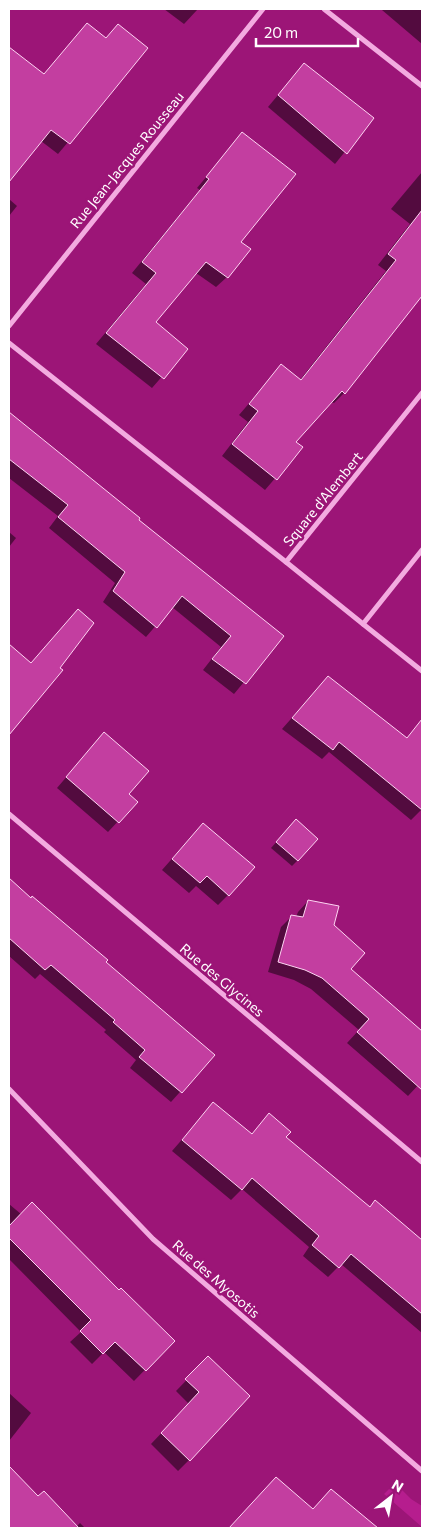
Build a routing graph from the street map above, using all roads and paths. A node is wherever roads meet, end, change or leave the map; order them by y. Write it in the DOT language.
graph roads {
  1 [pos="263,9"];
  2 [pos="324,9"];
  3 [pos="422,86"];
  4 [pos="9,326"];
  5 [pos="9,343"];
  6 [pos="422,393"];
  7 [pos="422,550"];
  8 [pos="286,562"];
  9 [pos="363,624"];
  10 [pos="422,671"];
  11 [pos="9,814"];
  12 [pos="9,1089"];
  13 [pos="422,1162"];
  14 [pos="422,1472"];
  1 -- 4 [label="street, Rue Jean-Jacques Rousseau"];
  2 -- 3 [label="street"];
  5 -- 8 [label="street"];
  6 -- 8 [label="street, Square d'Alembert"];
  7 -- 9 [label="street"];
  8 -- 9 [label="street, Square d'Alembert"];
  9 -- 10 [label="street"];
  11 -- 13 [label="street, Rue des Glycines"];
  12 -- 14 [label="street, Rue des Myosotis"];
}
